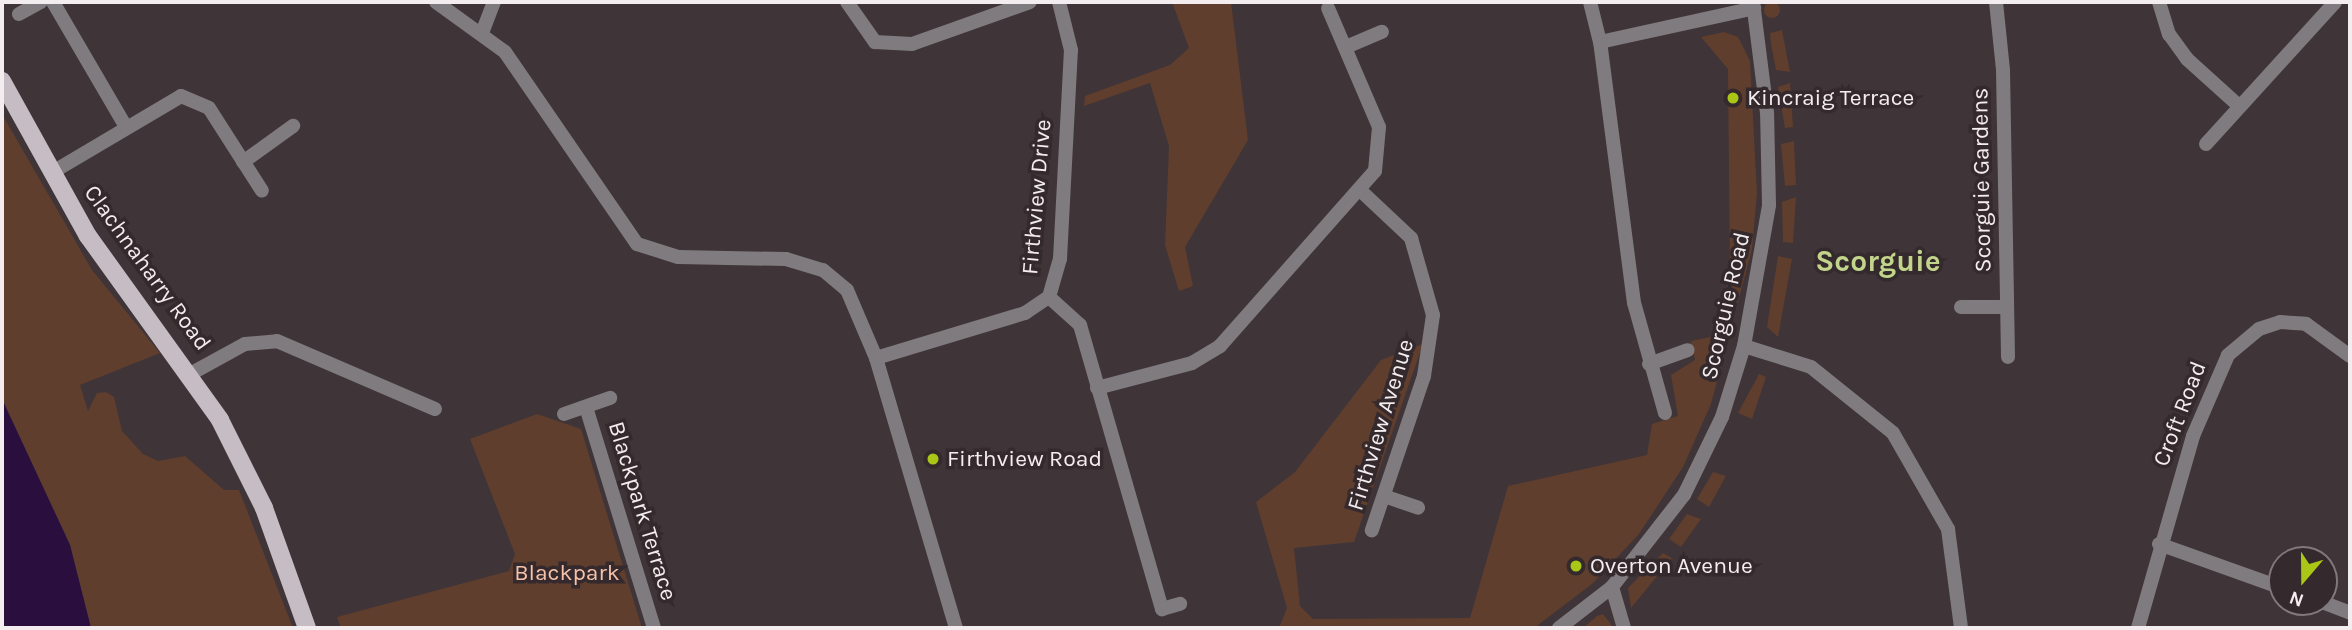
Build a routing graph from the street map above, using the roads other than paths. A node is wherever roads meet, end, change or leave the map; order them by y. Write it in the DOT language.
graph roads {
  1 [pos="41,2"];
  2 [pos="52,2"];
  3 [pos="436,2"];
  4 [pos="494,2"];
  5 [pos="847,2"];
  6 [pos="1030,2"];
  7 [pos="1059,2"];
  8 [pos="1590,2"];
  9 [pos="1996,2"];
  10 [pos="2159,2"];
  11 [pos="2335,2"];
  12 [pos="1753,5"];
  13 [pos="1328,8"];
  14 [pos="19,14"];
  15 [pos="1382,32"];
  16 [pos="482,33"];
  17 [pos="1600,42"];
  18 [pos="1346,47"];
  19 [pos="2,82"];
  20 [pos="2239,106"];
  21 [pos="293,126"];
  22 [pos="126,127"];
  23 [pos="2206,144"];
  24 [pos="243,162"];
  25 [pos="51,173"];
  26 [pos="262,191"];
  27 [pos="1361,191"];
  28 [pos="1049,297"];
  29 [pos="1961,307"];
  30 [pos="2006,307"];
  31 [pos="1744,346"];
  32 [pos="1688,350"];
  33 [pos="2350,356"];
  34 [pos="2008,357"];
  35 [pos="876,358"];
  36 [pos="1649,364"];
  37 [pos="192,373"];
  38 [pos="1097,388"];
  39 [pos="610,398"];
  40 [pos="586,407"];
  41 [pos="435,409"];
  42 [pos="1665,413"];
  43 [pos="564,414"];
  44 [pos="1384,496"];
  45 [pos="1418,508"];
  46 [pos="1372,530"];
  47 [pos="2159,544"];
  48 [pos="2268,583"];
  49 [pos="1612,587"];
  50 [pos="1180,604"];
  51 [pos="307,628"];
  52 [pos="654,628"];
  53 [pos="956,628"];
  54 [pos="1559,628"];
  55 [pos="1624,628"];
  56 [pos="1961,628"];
  57 [pos="2138,628"];
  1 -- 14 [label="street"];
  2 -- 22 [label="street"];
  3 -- 16 [label="street"];
  4 -- 16 [label="street"];
  5 -- 6 [label="street"];
  7 -- 28 [label="street, Firthview Drive"];
  8 -- 17 [label="street"];
  9 -- 30 [label="street, Scorguie Gardens"];
  10 -- 20 [label="street"];
  11 -- 20 [label="street"];
  12 -- 17 [label="street"];
  12 -- 31 [label="street, Scorguie Road"];
  13 -- 18 [label="street"];
  15 -- 18 [label="street"];
  16 -- 35 [label="street"];
  17 -- 36 [label="street"];
  18 -- 27 [label="street"];
  19 -- 25 [label="main road, Clachnaharry Road"];
  20 -- 23 [label="street"];
  21 -- 24 [label="street"];
  22 -- 24 [label="street"];
  22 -- 25 [label="street"];
  24 -- 26 [label="street"];
  25 -- 37 [label="main road, Clachnaharry Road"];
  27 -- 38 [label="street"];
  27 -- 44 [label="street, Firthview Avenue"];
  28 -- 35 [label="street, Firthview Drive"];
  28 -- 38 [label="street"];
  29 -- 30 [label="street"];
  30 -- 34 [label="street, Scorguie Gardens"];
  31 -- 49 [label="street, Scorguie Road"];
  31 -- 56 [label="street"];
  32 -- 36 [label="street"];
  33 -- 47 [label="street, Croft Road"];
  35 -- 53 [label="street"];
  36 -- 42 [label="street"];
  37 -- 41 [label="street, Clachnaharry Road"];
  37 -- 51 [label="main road, Clachnaharry Road"];
  38 -- 50 [label="street"];
  39 -- 40 [label="street"];
  40 -- 43 [label="street"];
  40 -- 52 [label="street, Blackpark Terrace"];
  44 -- 45 [label="street"];
  44 -- 46 [label="street, Firthview Avenue"];
  47 -- 48 [label="street"];
  47 -- 57 [label="street, Croft Road"];
  49 -- 54 [label="street, Scorguie Road"];
  49 -- 55 [label="street"];
}
